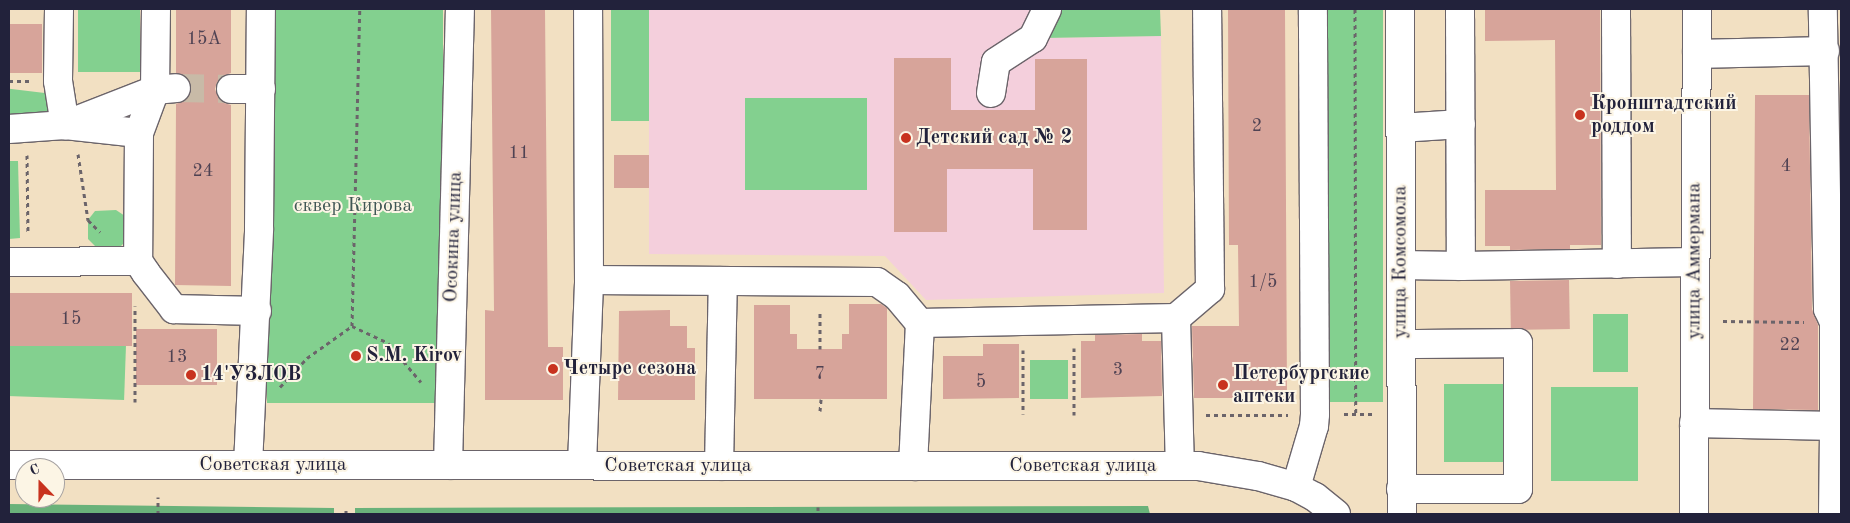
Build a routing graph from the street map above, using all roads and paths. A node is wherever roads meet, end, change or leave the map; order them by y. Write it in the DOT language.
graph roads {
  1 [pos="59,9"];
  2 [pos="156,9"];
  3 [pos="261,9"];
  4 [pos="360,9"];
  5 [pos="460,9"];
  6 [pos="588,9"];
  7 [pos="1047,9"];
  8 [pos="1207,9"];
  9 [pos="1312,9"];
  10 [pos="1355,9"];
  11 [pos="1400,9"];
  12 [pos="1460,9"];
  13 [pos="1616,9"];
  14 [pos="1697,9"];
  15 [pos="1823,9"];
  16 [pos="1825,51"];
  17 [pos="1697,54"];
  18 [pos="166,89"];
  19 [pos="231,89"];
  20 [pos="261,89"];
  21 [pos="991,93"];
  22 [pos="1461,124"];
  23 [pos="65,125"];
  24 [pos="1400,128"];
  25 [pos="9,129"];
  26 [pos="138,133"];
  27 [pos="78,153"];
  28 [pos="27,154"];
  29 [pos="88,220"];
  30 [pos="138,261"];
  31 [pos="18,262"];
  32 [pos="1695,262"];
  33 [pos="1617,264"];
  34 [pos="1400,265"];
  35 [pos="1461,266"];
  36 [pos="589,280"];
  37 [pos="723,281"];
  38 [pos="820,282"];
  39 [pos="1835,290"];
  40 [pos="135,301"];
  41 [pos="256,311"];
  42 [pos="1176,318"];
  43 [pos="1074,319"];
  44 [pos="1023,320"];
  45 [pos="1754,322"];
  46 [pos="1807,322"];
  47 [pos="920,323"];
  48 [pos="352,326"];
  49 [pos="1400,344"];
  50 [pos="820,349"];
  51 [pos="277,390"];
  52 [pos="427,390"];
  53 [pos="820,399"];
  54 [pos="135,402"];
  55 [pos="820,411"];
  56 [pos="1023,414"];
  57 [pos="1074,414"];
  58 [pos="1356,414"];
  59 [pos="1694,423"];
  60 [pos="1834,426"];
  61 [pos="1837,460"];
  62 [pos="9,465"];
  63 [pos="248,465"];
  64 [pos="448,465"];
  65 [pos="582,466"];
  66 [pos="719,466"];
  67 [pos="913,466"];
  68 [pos="1180,466"];
  69 [pos="1296,488"];
  70 [pos="158,497"];
  71 [pos="1401,502"];
  72 [pos="818,507"];
  73 [pos="346,508"];
  74 [pos="158,514"];
  75 [pos="346,514"];
  76 [pos="818,514"];
  77 [pos="1336,514"];
  78 [pos="1694,514"];
  79 [pos="1833,514"];
  1 -- 23 [label="street"];
  2 -- 18 [label="street"];
  3 -- 20 [label="street"];
  4 -- 48 [label="path"];
  5 -- 64 [label="street, Осокина улица"];
  6 -- 36 [label="street"];
  7 -- 21 [label="street"];
  8 -- 42 [label="street"];
  9 -- 69 [label="street"];
  10 -- 58 [label="path"];
  11 -- 24 [label="street, улица Комсомола"];
  12 -- 22 [label="street"];
  13 -- 33 [label="street"];
  14 -- 17 [label="street, улица Аммермана"];
  15 -- 16 [label="street"];
  16 -- 17 [label="street"];
  16 -- 39 [label="street"];
  17 -- 32 [label="street, улица Аммермана"];
  18 -- 23 [label="street"];
  18 -- 26 [label="street"];
  19 -- 20 [label="street"];
  20 -- 41 [label="street"];
  22 -- 24 [label="street"];
  22 -- 35 [label="street"];
  23 -- 25 [label="street"];
  23 -- 26 [label="street"];
  24 -- 34 [label="street, улица Комсомола"];
  26 -- 30 [label="street"];
  27 -- 29 [label="path"];
  28 -- 31 [label="path"];
  30 -- 31 [label="street"];
  30 -- 41 [label="street"];
  32 -- 33 [label="street"];
  32 -- 59 [label="street, улица Аммермана"];
  33 -- 35 [label="street"];
  34 -- 35 [label="street"];
  34 -- 49 [label="street, улица Комсомола"];
  36 -- 37 [label="street"];
  36 -- 65 [label="street"];
  37 -- 38 [label="street"];
  37 -- 66 [label="street"];
  38 -- 47 [label="street"];
  38 -- 50 [label="path"];
  39 -- 60 [label="street"];
  40 -- 54 [label="path"];
  41 -- 63 [label="street"];
  42 -- 43 [label="street"];
  42 -- 68 [label="street"];
  43 -- 44 [label="street"];
  43 -- 57 [label="path"];
  44 -- 47 [label="street"];
  44 -- 56 [label="path"];
  45 -- 46 [label="path"];
  47 -- 67 [label="street"];
  48 -- 51 [label="path"];
  48 -- 52 [label="path"];
  49 -- 71 [label="street, улица Комсомола"];
  49 -- 71 [label="street"];
  53 -- 55 [label="path"];
  59 -- 60 [label="street"];
  59 -- 78 [label="street, улица Аммермана"];
  60 -- 61 [label="street"];
  61 -- 79 [label="street"];
  62 -- 63 [label="street, Советская улица"];
  63 -- 64 [label="street, Советская улица"];
  64 -- 65 [label="street, Советская улица"];
  65 -- 66 [label="street, Советская улица"];
  66 -- 67 [label="street, Советская улица"];
  67 -- 68 [label="street, Советская улица"];
  68 -- 69 [label="street, Советская улица"];
  69 -- 77 [label="street, Советская улица"];
  70 -- 74 [label="path"];
  72 -- 76 [label="path"];
  73 -- 75 [label="path"];
}
